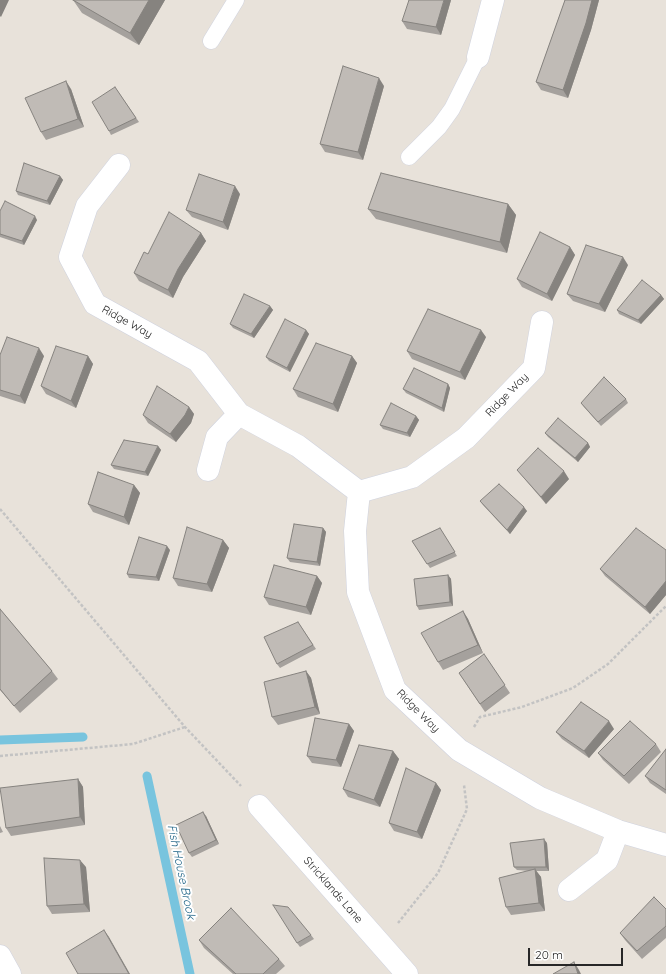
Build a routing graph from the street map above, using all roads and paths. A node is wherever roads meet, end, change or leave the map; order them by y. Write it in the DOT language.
graph roads {
  1 [pos="236,0"];
  2 [pos="494,0"];
  3 [pos="211,41"];
  4 [pos="478,57"];
  5 [pos="408,157"];
  6 [pos="119,165"];
  7 [pos="542,322"];
  8 [pos="239,414"];
  9 [pos="208,470"];
  10 [pos="360,492"];
  11 [pos="0,509"];
  12 [pos="666,606"];
  13 [pos="185,727"];
  14 [pos="459,750"];
  15 [pos="0,756"];
  16 [pos="259,806"];
  17 [pos="618,831"];
  18 [pos="666,844"];
  19 [pos="569,890"];
  20 [pos="376,938"];
  21 [pos="0,956"];
  22 [pos="10,974"];
  23 [pos="408,974"];
  1 -- 3 [label="lane"];
  2 -- 4 [label="street"];
  4 -- 5 [label="lane"];
  6 -- 8 [label="street, Ridge Way"];
  7 -- 10 [label="street, Ridge Way"];
  8 -- 9 [label="street"];
  8 -- 10 [label="street, Ridge Way"];
  10 -- 14 [label="street, Ridge Way"];
  11 -- 13 [label="path"];
  12 -- 14 [label="path"];
  13 -- 15 [label="path"];
  13 -- 16 [label="path"];
  14 -- 17 [label="street, Ridge Way"];
  14 -- 20 [label="path"];
  16 -- 20 [label="street, Stricklands Lane"];
  17 -- 18 [label="street, Ridge Way"];
  17 -- 19 [label="street"];
  20 -- 23 [label="street, Stricklands Lane"];
  21 -- 22 [label="street"];
}
